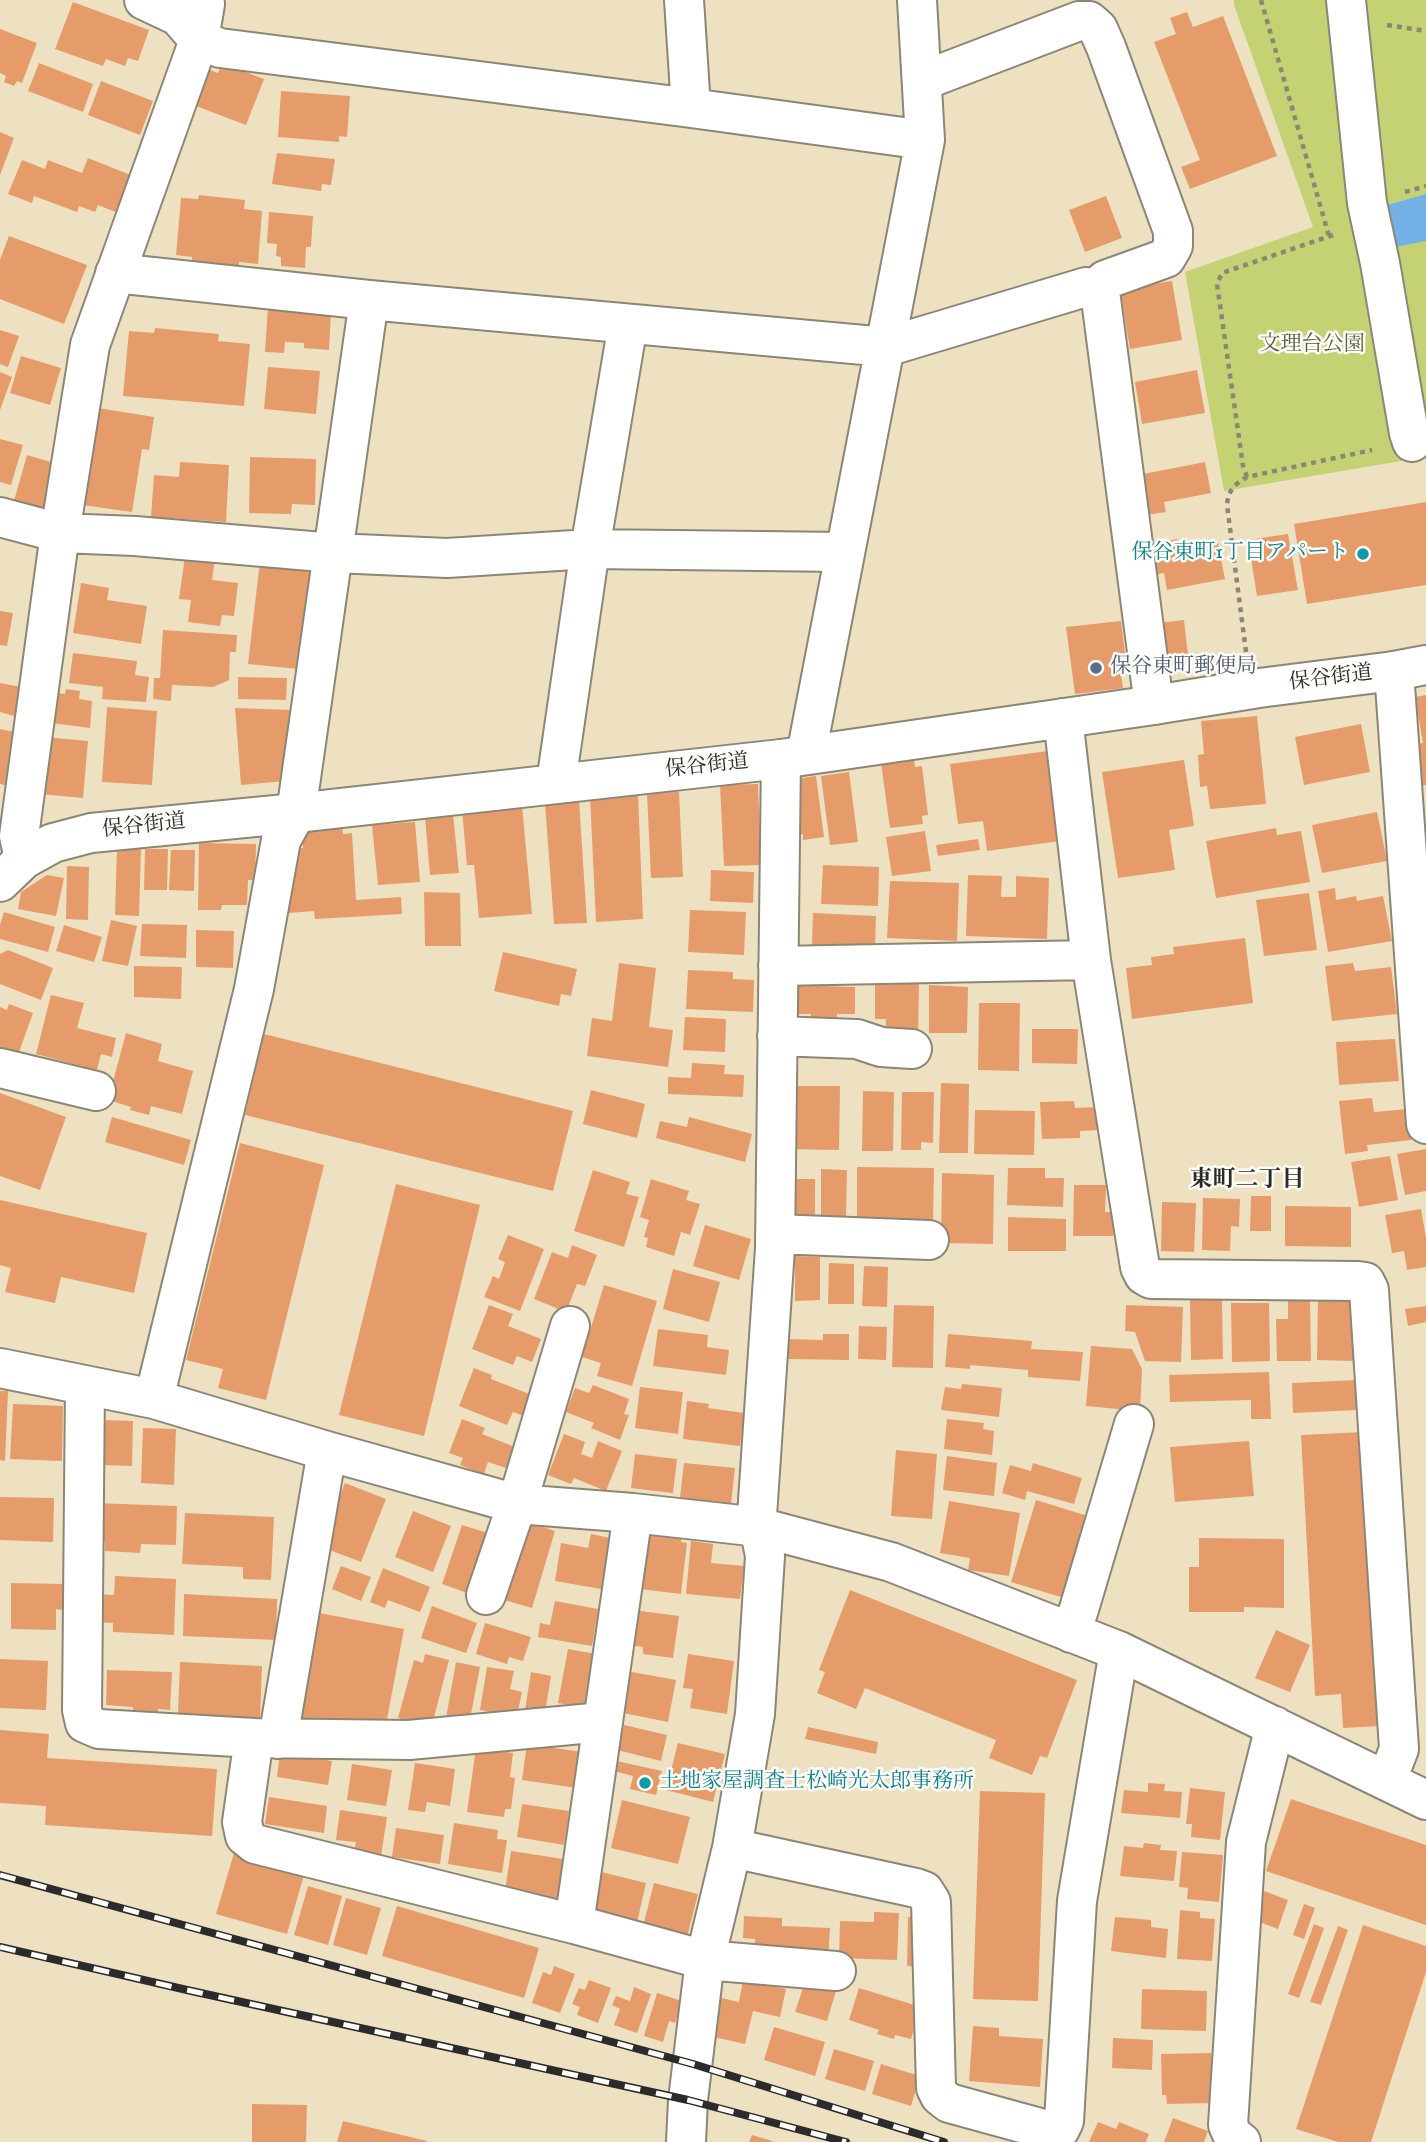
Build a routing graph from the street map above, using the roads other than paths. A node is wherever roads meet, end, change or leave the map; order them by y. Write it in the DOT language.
graph roads {
  1 [pos="144,0"];
  2 [pos="204,0"];
  3 [pos="684,0"];
  4 [pos="917,0"];
  5 [pos="1346,0"];
  6 [pos="199,40"];
  7 [pos="922,82"];
  8 [pos="691,107"];
  9 [pos="925,139"];
  10 [pos="115,273"];
  11 [pos="1097,289"];
  12 [pos="369,300"];
  13 [pos="628,324"];
  14 [pos="886,347"];
  15 [pos="1412,442"];
  16 [pos="0,517"];
  17 [pos="60,533"];
  18 [pos="590,550"];
  19 [pos="844,552"];
  20 [pos="334,553"];
  21 [pos="1410,668"];
  22 [pos="1154,705"];
  23 [pos="1063,718"];
  24 [pos="794,757"];
  25 [pos="556,783"];
  26 [pos="296,813"];
  27 [pos="12,871"];
  28 [pos="1091,960"];
  29 [pos="778,966"];
  30 [pos="777,1037"];
  31 [pos="912,1049"];
  32 [pos="0,1068"];
  33 [pos="96,1091"];
  34 [pos="1426,1124"];
  35 [pos="775,1234"];
  36 [pos="929,1240"];
  37 [pos="570,1326"];
  38 [pos="0,1368"];
  39 [pos="85,1385"];
  40 [pos="154,1399"];
  41 [pos="1134,1424"];
  42 [pos="327,1451"];
  43 [pos="517,1504"];
  44 [pos="632,1513"];
  45 [pos="759,1527"];
  46 [pos="486,1595"];
  47 [pos="1071,1633"];
  48 [pos="1119,1651"];
  49 [pos="1409,1661"];
  50 [pos="603,1722"];
  51 [pos="1275,1726"];
  52 [pos="266,1738"];
  53 [pos="1387,1780"];
  54 [pos="1426,1800"];
  55 [pos="732,1848"];
  56 [pos="574,1924"];
  57 [pos="705,1960"];
  58 [pos="836,1971"];
  59 [pos="686,2142"];
  60 [pos="1241,2142"];
  1 -- 6 [label="street"];
  2 -- 6 [label="street"];
  3 -- 8 [label="street"];
  4 -- 7 [label="street"];
  5 -- 15 [label="street"];
  6 -- 8 [label="street"];
  6 -- 10 [label="street"];
  7 -- 9 [label="street"];
  7 -- 11 [label="street"];
  8 -- 9 [label="street"];
  9 -- 14 [label="street"];
  10 -- 12 [label="street"];
  10 -- 17 [label="street"];
  11 -- 14 [label="street"];
  11 -- 22 [label="street"];
  12 -- 13 [label="street"];
  12 -- 20 [label="street"];
  13 -- 14 [label="street"];
  13 -- 18 [label="street"];
  14 -- 19 [label="street"];
  16 -- 17 [label="street"];
  17 -- 20 [label="street"];
  17 -- 27 [label="street"];
  18 -- 19 [label="street"];
  18 -- 20 [label="street"];
  18 -- 25 [label="street"];
  19 -- 24 [label="street"];
  20 -- 26 [label="street"];
  21 -- 22 [label="street, 保谷街道"];
  21 -- 34 [label="street"];
  22 -- 23 [label="street, 保谷街道"];
  23 -- 24 [label="street, 保谷街道"];
  23 -- 28 [label="street"];
  24 -- 25 [label="street, 保谷街道"];
  24 -- 29 [label="street"];
  25 -- 26 [label="street, 保谷街道"];
  26 -- 27 [label="street, 保谷街道"];
  26 -- 40 [label="street"];
  28 -- 29 [label="street"];
  28 -- 49 [label="street"];
  29 -- 30 [label="street"];
  30 -- 31 [label="street"];
  30 -- 35 [label="street"];
  32 -- 33 [label="street"];
  35 -- 36 [label="street"];
  35 -- 45 [label="street"];
  37 -- 43 [label="street"];
  38 -- 39 [label="street"];
  39 -- 40 [label="street"];
  39 -- 52 [label="street"];
  40 -- 42 [label="street"];
  41 -- 47 [label="street"];
  42 -- 43 [label="street"];
  42 -- 52 [label="street"];
  43 -- 44 [label="street"];
  43 -- 46 [label="street"];
  44 -- 45 [label="street"];
  44 -- 50 [label="street"];
  45 -- 47 [label="street"];
  45 -- 55 [label="street"];
  47 -- 48 [label="street"];
  48 -- 51 [label="street"];
  48 -- 55 [label="street"];
  49 -- 53 [label="street"];
  50 -- 52 [label="street"];
  50 -- 56 [label="street"];
  51 -- 53 [label="street"];
  51 -- 60 [label="street"];
  52 -- 56 [label="street"];
  53 -- 54 [label="street"];
  55 -- 57 [label="street"];
  56 -- 57 [label="street"];
  57 -- 58 [label="street"];
  57 -- 59 [label="street"];
}
